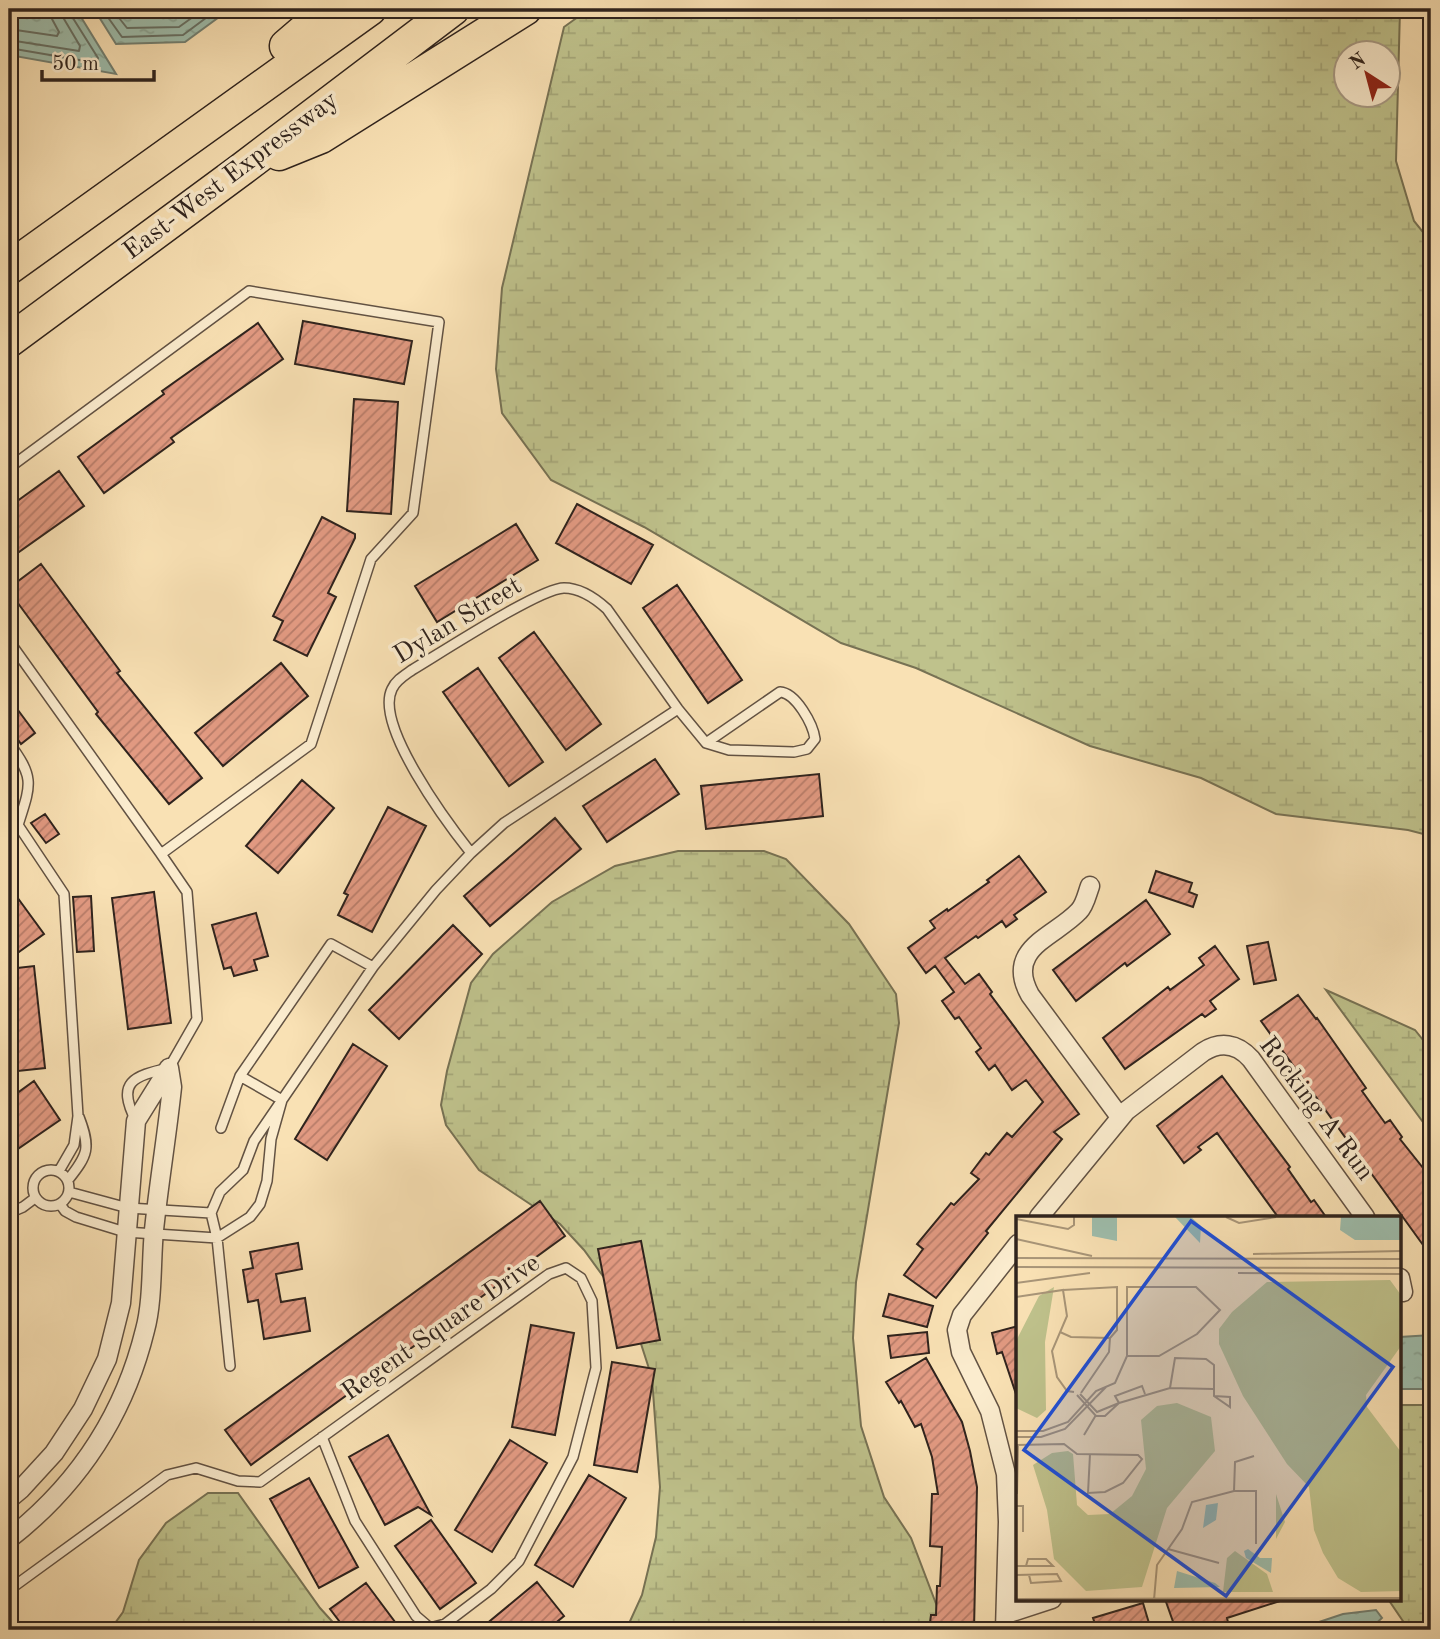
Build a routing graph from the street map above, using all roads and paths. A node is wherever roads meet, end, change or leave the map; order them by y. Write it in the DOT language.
graph roads {
  1 [pos="329,9"];
  2 [pos="370,9"];
  3 [pos="453,9"];
  4 [pos="525,9"];
  5 [pos="217,117"];
  6 [pos="242,169"];
  7 [pos="9,268"];
  8 [pos="9,341"];
  9 [pos="9,468"];
  10 [pos="9,641"];
  11 [pos="678,709"];
  12 [pos="9,743"];
  13 [pos="706,743"];
  14 [pos="18,825"];
  15 [pos="9,831"];
  16 [pos="161,853"];
  17 [pos="471,853"];
  18 [pos="1090,886"];
  19 [pos="373,967"];
  20 [pos="169,1068"];
  21 [pos="240,1076"];
  22 [pos="282,1100"];
  23 [pos="78,1116"];
  24 [pos="1120,1117"];
  25 [pos="221,1128"];
  26 [pos="59,1171"];
  27 [pos="68,1180"];
  28 [pos="69,1192"];
  29 [pos="35,1198"];
  30 [pos="60,1204"];
  31 [pos="128,1208"];
  32 [pos="156,1209"];
  33 [pos="9,1213"];
  34 [pos="211,1213"];
  35 [pos="1040,1216"];
  36 [pos="1363,1216"];
  37 [pos="125,1232"];
  38 [pos="154,1234"];
  39 [pos="217,1237"];
  40 [pos="1016,1247"];
  41 [pos="230,1366"];
  42 [pos="322,1437"];
  43 [pos="9,1499"];
  44 [pos="9,1539"];
  45 [pos="9,1590"];
  46 [pos="1050,1600"];
  47 [pos="1005,1622"];
  1 -- 5 [label="highway"];
  2 -- 5 [label="highway, East-West Expressway"];
  3 -- 6 [label="highway, East-West Expressway"];
  4 -- 6 [label="highway"];
  5 -- 7 [label="highway, East-West Expressway"];
  6 -- 8 [label="highway, East-West Expressway"];
  9 -- 16 [label="lane"];
  10 -- 16 [label="lane"];
  11 -- 13 [label="lane, Dylan Street"];
  11 -- 17 [label="lane"];
  11 -- 17 [label="lane, Dylan Street"];
  12 -- 14 [label="lane"];
  13 -- 13 [label="lane"];
  14 -- 15 [label="lane"];
  14 -- 23 [label="lane"];
  16 -- 20 [label="lane"];
  17 -- 19 [label="lane"];
  18 -- 24 [label="street"];
  19 -- 21 [label="lane"];
  19 -- 22 [label="lane"];
  20 -- 31 [label="street"];
  20 -- 32 [label="street"];
  21 -- 22 [label="lane"];
  21 -- 25 [label="lane"];
  22 -- 34 [label="lane"];
  22 -- 39 [label="lane"];
  23 -- 26 [label="lane"];
  23 -- 27 [label="lane"];
  24 -- 35 [label="street, Rocking A Run"];
  24 -- 36 [label="street, Rocking A Run"];
  26 -- 27 [label="lane"];
  26 -- 29 [label="lane"];
  27 -- 28 [label="lane"];
  28 -- 30 [label="lane"];
  28 -- 31 [label="lane"];
  29 -- 30 [label="lane"];
  29 -- 33 [label="lane"];
  30 -- 37 [label="lane"];
  31 -- 32 [label="lane"];
  31 -- 37 [label="street"];
  32 -- 34 [label="lane"];
  32 -- 38 [label="street"];
  34 -- 39 [label="lane"];
  37 -- 38 [label="lane"];
  37 -- 43 [label="street"];
  38 -- 39 [label="lane"];
  38 -- 44 [label="street"];
  39 -- 41 [label="lane"];
  40 -- 47 [label="street"];
  42 -- 42 [label="lane, Regent Square Drive"];
  42 -- 45 [label="lane, Regent Square Drive"];
  46 -- 47 [label="street"];
}
